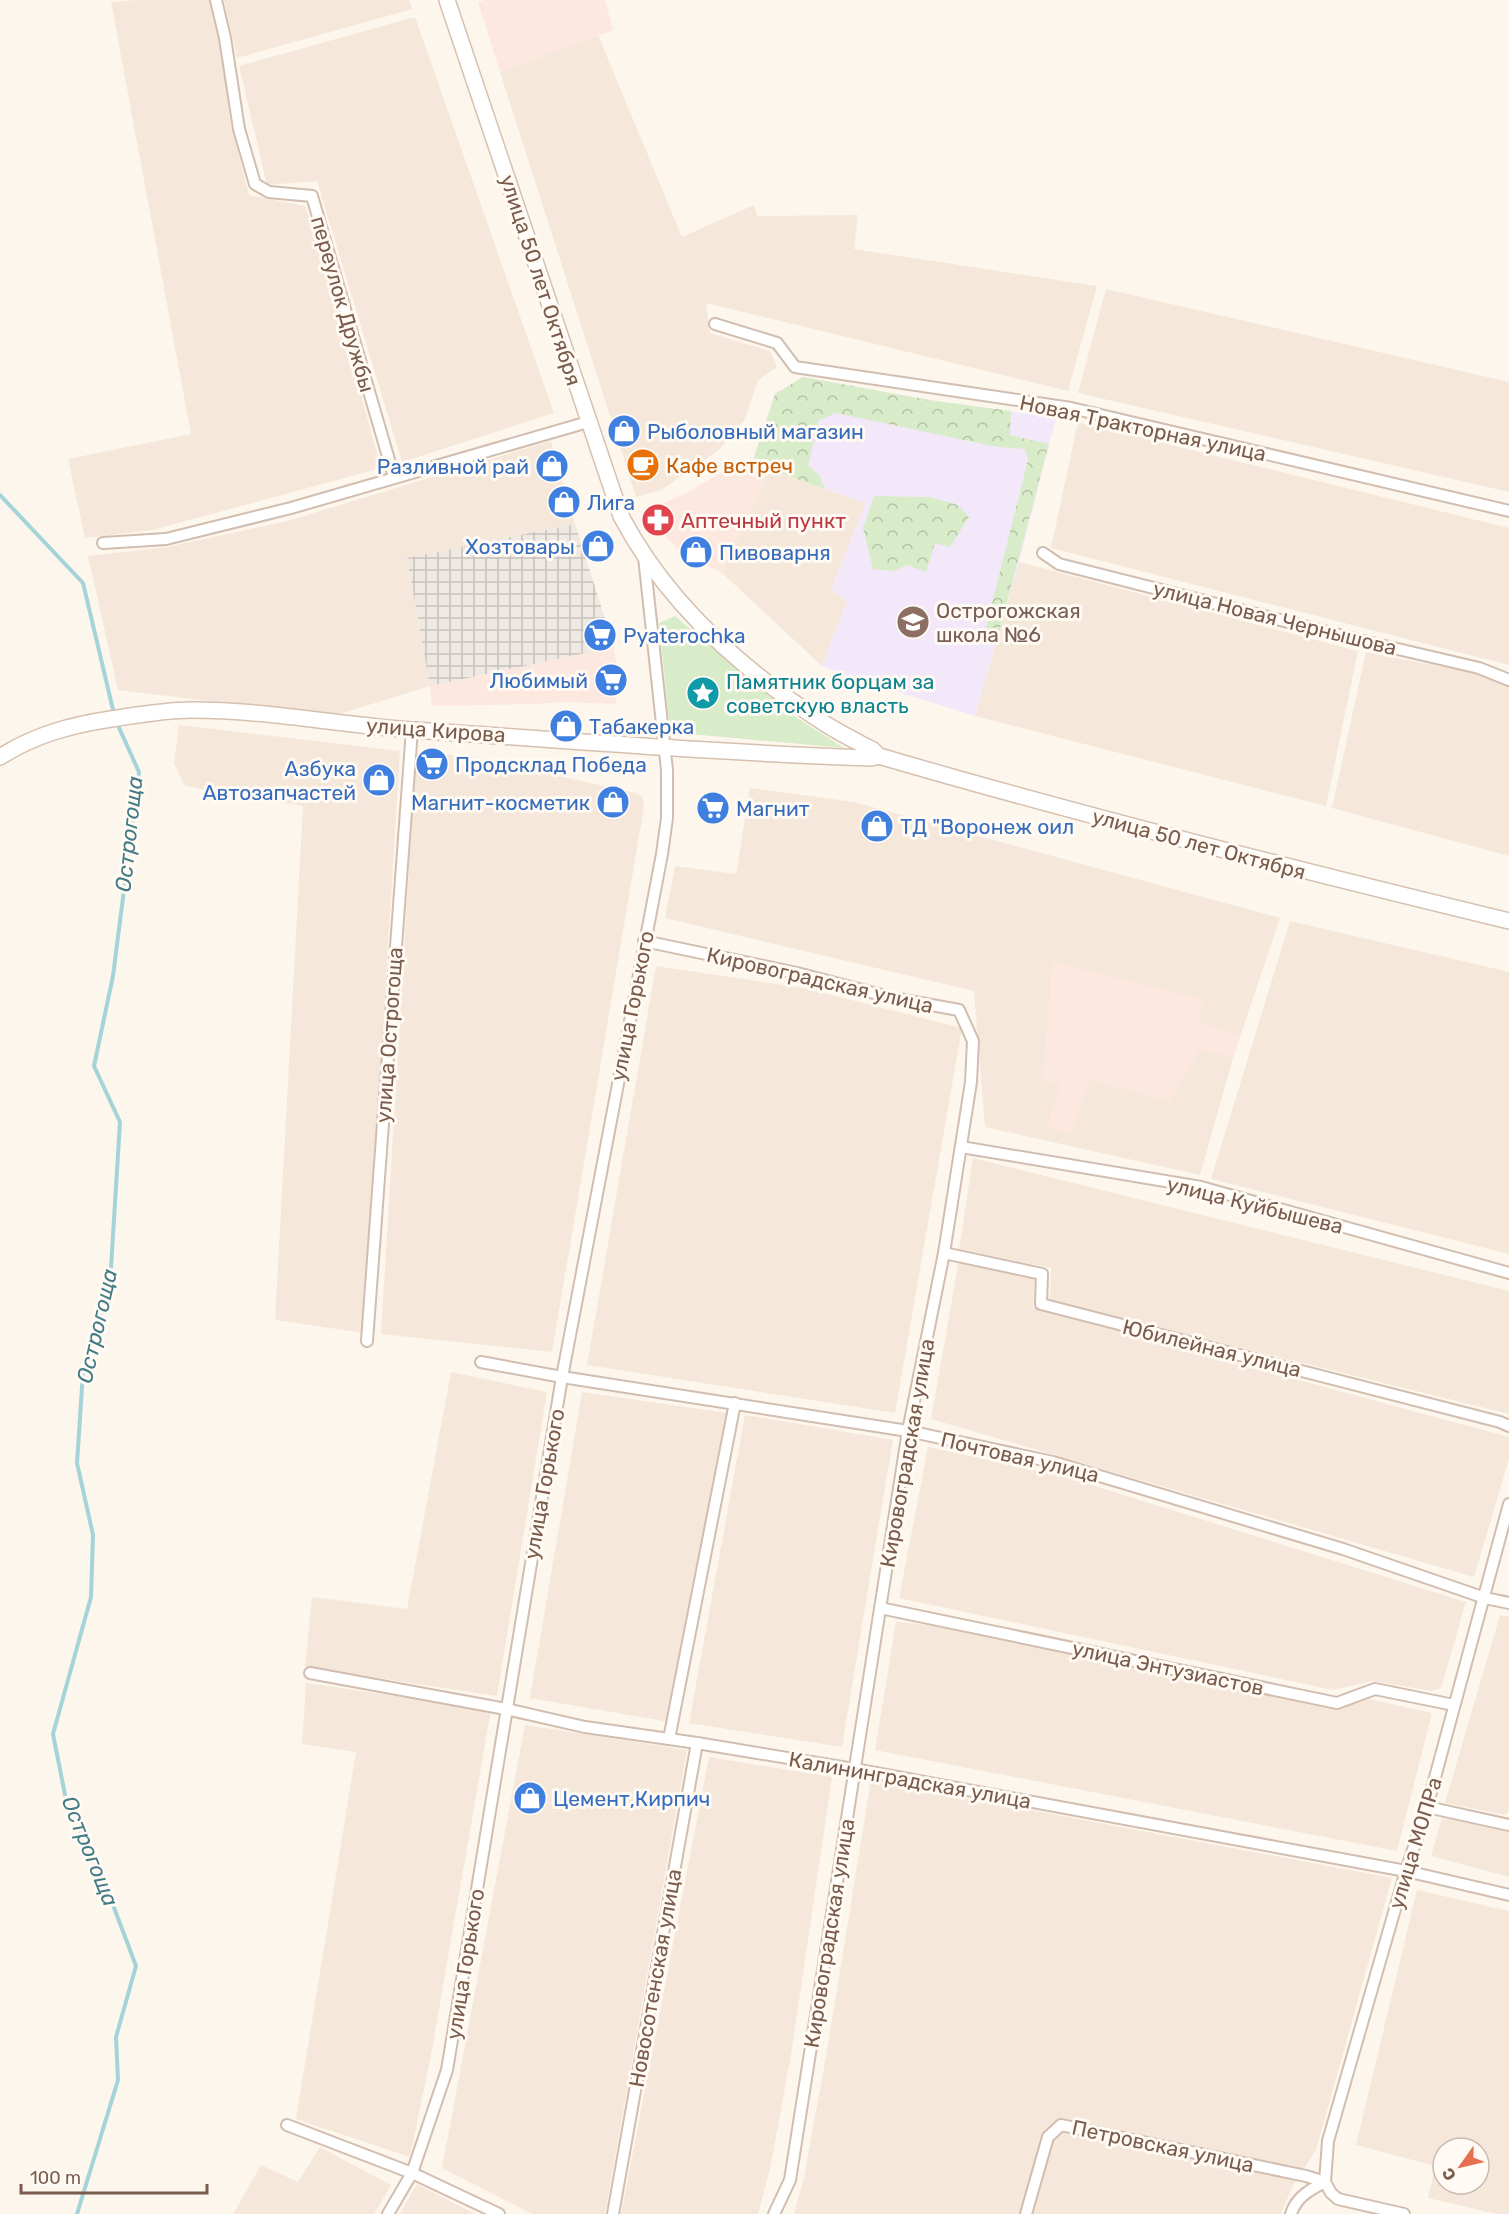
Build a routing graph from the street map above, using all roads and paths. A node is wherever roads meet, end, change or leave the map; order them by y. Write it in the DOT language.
graph roads {
  1 [pos="216,0"];
  2 [pos="447,0"];
  3 [pos="715,324"];
  4 [pos="588,422"];
  5 [pos="394,477"];
  6 [pos="1509,511"];
  7 [pos="103,543"];
  8 [pos="1043,553"];
  9 [pos="644,556"];
  10 [pos="1509,680"];
  11 [pos="412,729"];
  12 [pos="663,746"];
  13 [pos="879,756"];
  14 [pos="0,757"];
  15 [pos="1509,921"];
  16 [pos="644,941"];
  17 [pos="961,1147"];
  18 [pos="944,1253"];
  19 [pos="1509,1274"];
  20 [pos="367,1341"];
  21 [pos="481,1362"];
  22 [pos="562,1377"];
  23 [pos="735,1403"];
  24 [pos="1509,1426"];
  25 [pos="908,1431"];
  26 [pos="1509,1504"];
  27 [pos="1485,1598"];
  28 [pos="1509,1603"];
  29 [pos="880,1608"];
  30 [pos="310,1673"];
  31 [pos="1454,1705"];
  32 [pos="506,1709"];
  33 [pos="669,1739"];
  34 [pos="697,1743"];
  35 [pos="854,1769"];
  36 [pos="1427,1808"];
  37 [pos="1509,1825"];
  38 [pos="1406,1870"];
  39 [pos="1509,1895"];
  40 [pos="287,2125"];
  41 [pos="412,2174"];
  42 [pos="1325,2182"];
  43 [pos="388,2214"];
  44 [pos="499,2214"];
  45 [pos="613,2214"];
  46 [pos="774,2214"];
  47 [pos="1026,2214"];
  48 [pos="1291,2214"];
  49 [pos="1404,2214"];
  1 -- 5 [label="street, переулок Дружбы"];
  2 -- 4 [label="main road, улица 50 лет Октября"];
  3 -- 6 [label="street, Новая Тракторная улица"];
  4 -- 5 [label="street"];
  4 -- 9 [label="main road, улица 50 лет Октября"];
  5 -- 7 [label="street"];
  8 -- 10 [label="street, улица Новая Чернышова"];
  9 -- 12 [label="street, улица 50 лет Октября"];
  9 -- 13 [label="main road, улица 50 лет Октября"];
  11 -- 12 [label="main road, улица Кирова"];
  11 -- 14 [label="main road, улица Кирова"];
  11 -- 20 [label="street, улица Острогоща"];
  12 -- 13 [label="main road, улица Кирова"];
  12 -- 16 [label="street, улица Горького"];
  13 -- 15 [label="main road, улица 50 лет Октября"];
  16 -- 17 [label="street, Кировоградская улица"];
  16 -- 22 [label="street, улица Горького"];
  17 -- 18 [label="street, Кировоградская улица"];
  17 -- 19 [label="street, улица Куйбышева"];
  18 -- 24 [label="street, Юбилейная улица"];
  18 -- 25 [label="street, Кировоградская улица"];
  21 -- 22 [label="street, Почтовая улица"];
  22 -- 23 [label="street, Почтовая улица"];
  22 -- 32 [label="street, улица Горького"];
  23 -- 25 [label="street, Почтовая улица"];
  23 -- 33 [label="street"];
  25 -- 27 [label="street, Почтовая улица"];
  25 -- 29 [label="street, Кировоградская улица"];
  26 -- 27 [label="street, улица МОПРа"];
  27 -- 28 [label="street, Почтовая улица"];
  27 -- 31 [label="street, улица МОПРа"];
  29 -- 31 [label="street, улица Энтузиастов"];
  29 -- 35 [label="street, Кировоградская улица"];
  30 -- 32 [label="street, Калининградская улица"];
  31 -- 36 [label="street, улица МОПРа"];
  32 -- 33 [label="street, Калининградская улица"];
  32 -- 41 [label="street, улица Горького"];
  33 -- 34 [label="street, Калининградская улица"];
  34 -- 35 [label="street, Калининградская улица"];
  34 -- 45 [label="street, Новосотенская улица"];
  35 -- 38 [label="street, Калининградская улица"];
  35 -- 46 [label="street, Кировоградская улица"];
  36 -- 37 [label="street"];
  36 -- 38 [label="street, улица МОПРа"];
  38 -- 39 [label="street, Калининградская улица"];
  38 -- 42 [label="street, улица МОПРа"];
  40 -- 41 [label="street"];
  41 -- 43 [label="street, улица Горького"];
  41 -- 44 [label="street"];
  42 -- 47 [label="street, Петровская улица"];
  42 -- 48 [label="street"];
  42 -- 49 [label="street, Петровская улица"];
}
